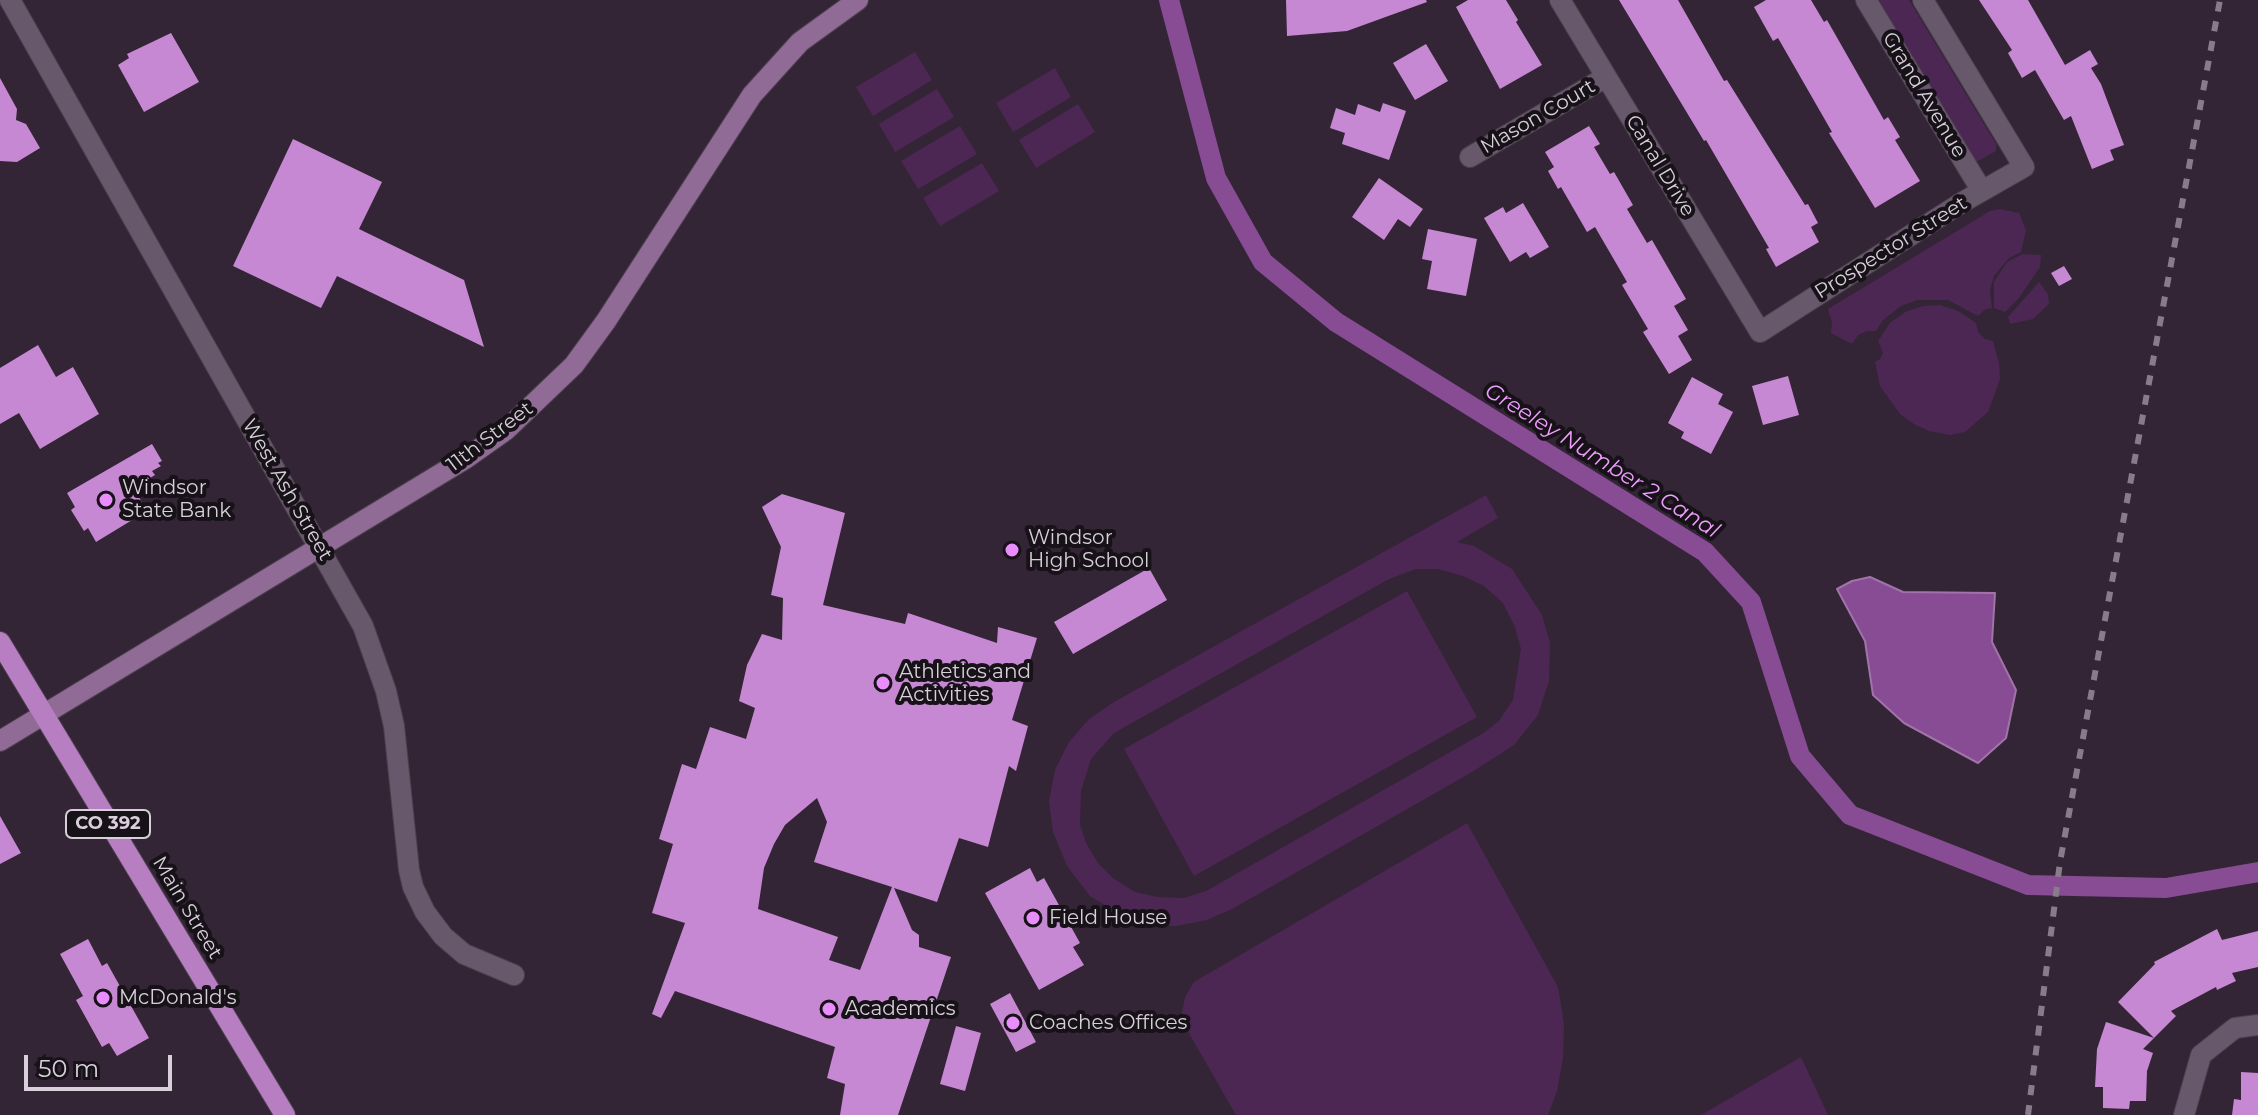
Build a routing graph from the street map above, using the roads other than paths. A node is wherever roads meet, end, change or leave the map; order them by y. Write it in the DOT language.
graph roads {
  1 [pos="10,0"];
  2 [pos="858,0"];
  3 [pos="1560,0"];
  4 [pos="1866,0"];
  5 [pos="1923,0"];
  6 [pos="1606,77"];
  7 [pos="1470,157"];
  8 [pos="1982,191"];
  9 [pos="1760,332"];
  10 [pos="320,547"];
  11 [pos="0,642"];
  12 [pos="43,716"];
  13 [pos="0,741"];
  14 [pos="514,975"];
  15 [pos="2258,1025"];
  16 [pos="285,1115"];
  17 [pos="2184,1115"];
  1 -- 10 [label="street, West Ash Street"];
  2 -- 10 [label="street, 11th Street"];
  3 -- 6 [label="street, Canal Drive"];
  4 -- 8 [label="street, Grand Avenue"];
  5 -- 8 [label="street, Prospector Street"];
  6 -- 7 [label="street, Mason Court"];
  6 -- 9 [label="street, Canal Drive"];
  8 -- 9 [label="street, Prospector Street"];
  10 -- 12 [label="street, 11th Street"];
  10 -- 14 [label="street, West Ash Street"];
  11 -- 12 [label="main road, Main Street / CO 392"];
  12 -- 13 [label="street, 11th Street"];
  12 -- 16 [label="main road, Main Street / CO 392"];
  15 -- 17 [label="street"];
}
